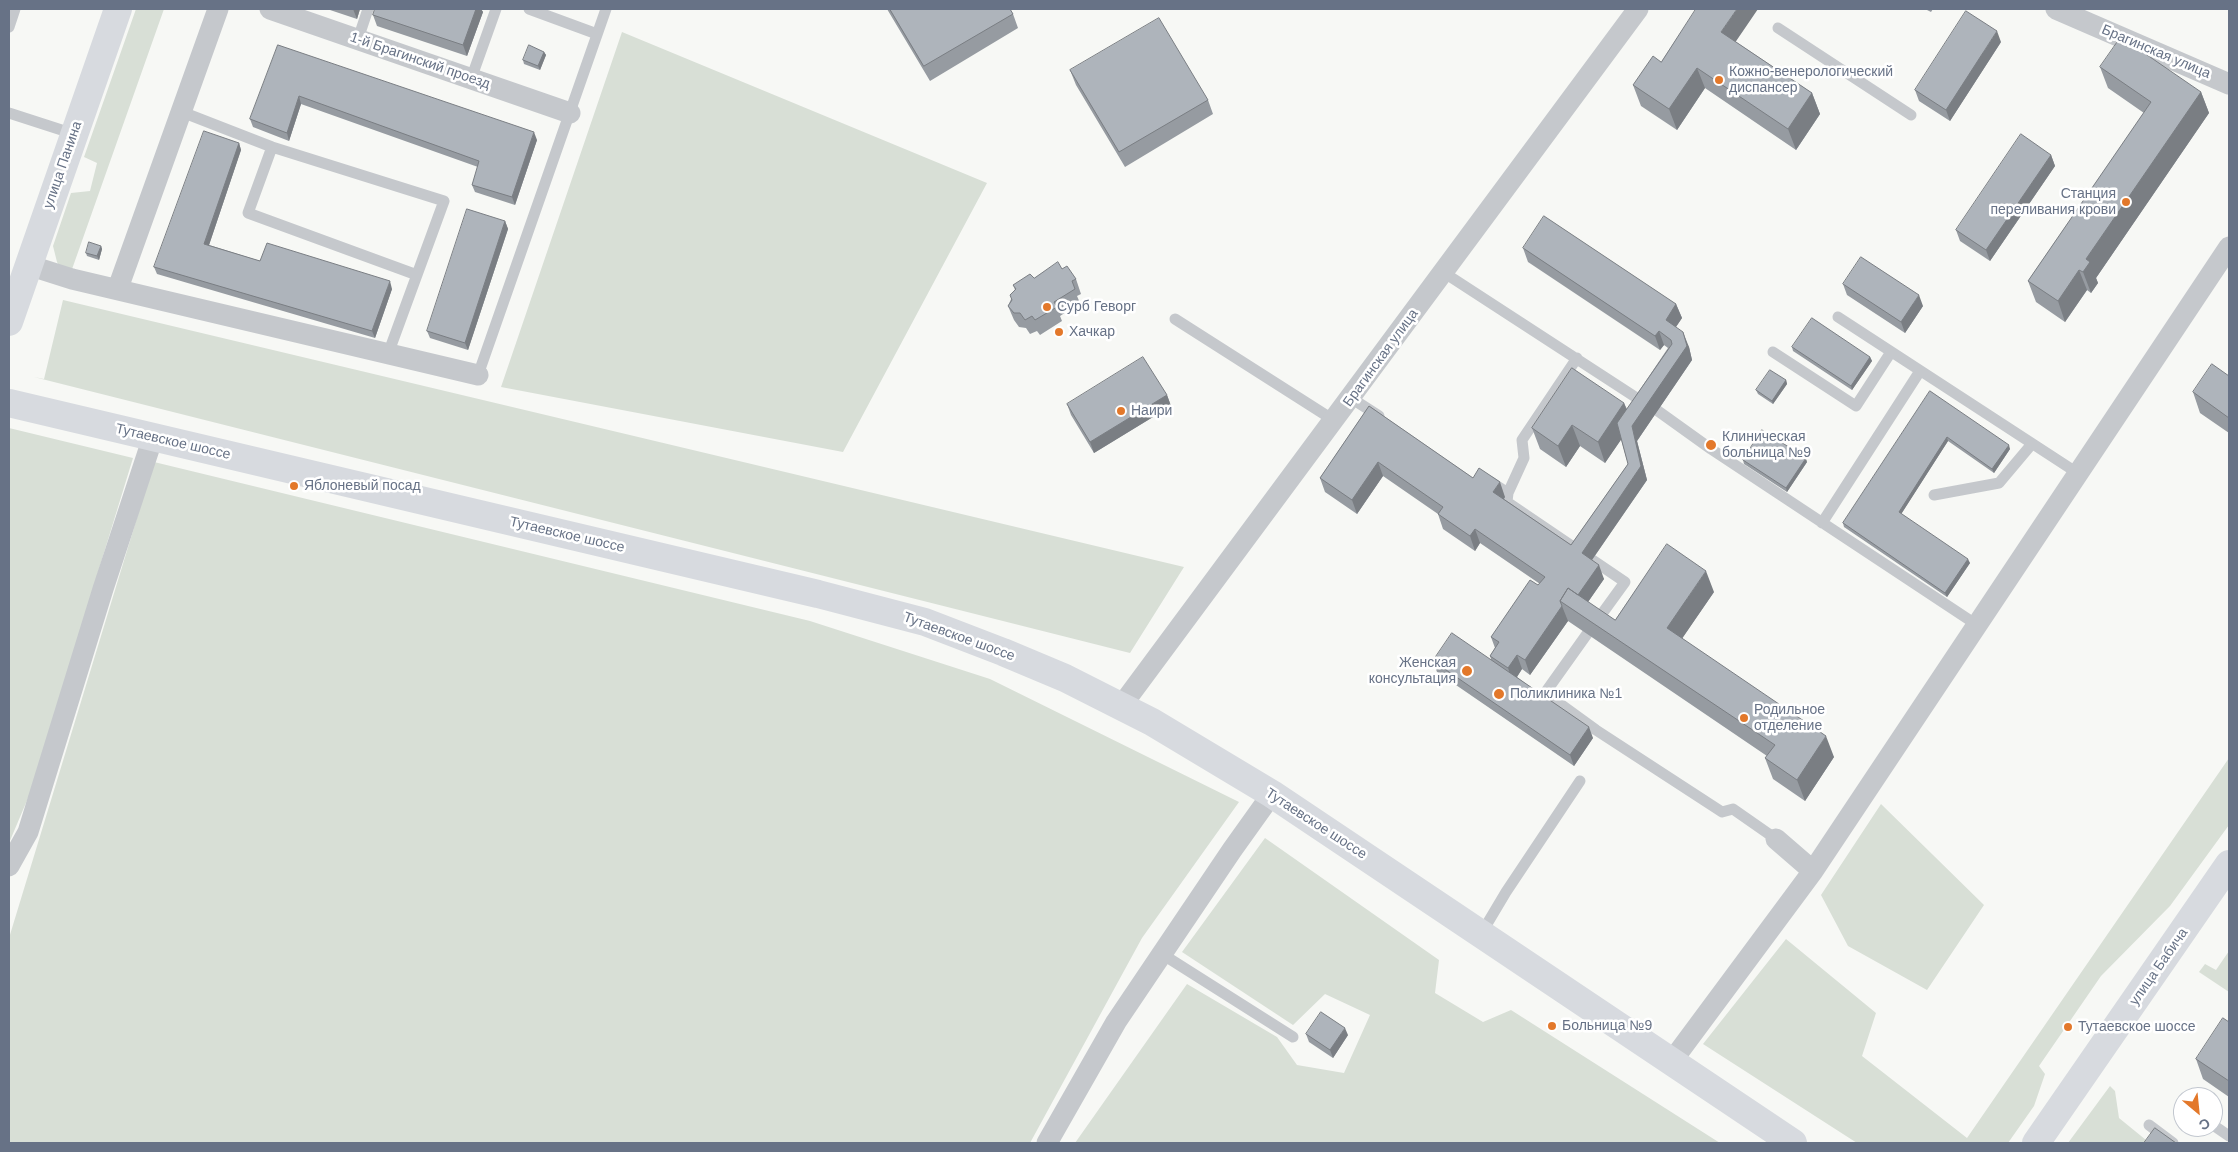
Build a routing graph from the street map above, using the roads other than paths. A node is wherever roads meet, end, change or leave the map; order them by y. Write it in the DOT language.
graph roads {
  1 [pos="15,9"];
  2 [pos="118,9"];
  3 [pos="218,9"];
  4 [pos="270,9"];
  5 [pos="368,9"];
  6 [pos="496,9"];
  7 [pos="529,9"];
  8 [pos="606,9"];
  9 [pos="1638,9"];
  10 [pos="2056,9"];
  11 [pos="9,27"];
  12 [pos="1778,28"];
  13 [pos="597,34"];
  14 [pos="358,40"];
  15 [pos="471,79"];
  16 [pos="2229,84"];
  17 [pos="182,112"];
  18 [pos="9,113"];
  19 [pos="570,113"];
  20 [pos="1911,115"];
  21 [pos="74,134"];
  22 [pos="272,146"];
  23 [pos="2229,247"];
  24 [pos="28,265"];
  25 [pos="1443,272"];
  26 [pos="417,275"];
  27 [pos="118,288"];
  28 [pos="1838,317"];
  29 [pos="1175,319"];
  30 [pos="9,322"];
  31 [pos="1773,352"];
  32 [pos="1891,352"];
  33 [pos="388,354"];
  34 [pos="1577,358"];
  35 [pos="1920,371"];
  36 [pos="478,376"];
  37 [pos="1352,398"];
  38 [pos="9,403"];
  39 [pos="1646,404"];
  40 [pos="1658,411"];
  41 [pos="1335,421"];
  42 [pos="1391,424"];
  43 [pos="153,437"];
  44 [pos="2032,445"];
  45 [pos="2079,474"];
  46 [pos="1478,482"];
  47 [pos="1508,493"];
  48 [pos="1934,495"];
  49 [pos="1822,523"];
  50 [pos="1596,622"];
  51 [pos="1977,625"];
  52 [pos="1587,634"];
  53 [pos="1122,706"];
  54 [pos="1580,781"];
  55 [pos="1272,794"];
  56 [pos="1776,839"];
  57 [pos="2229,864"];
  58 [pos="9,866"];
  59 [pos="1813,871"];
  60 [pos="1481,934"];
  61 [pos="1162,954"];
  62 [pos="1293,1037"];
  63 [pos="1672,1061"];
  64 [pos="2149,1125"];
  65 [pos="1047,1143"];
  66 [pos="1793,1143"];
  67 [pos="2036,1143"];
  68 [pos="2173,1143"];
  1 -- 11 [label="lane"];
  2 -- 21 [label="main road, улица Панина"];
  3 -- 17 [label="street"];
  4 -- 14 [label="street, 1-й Брагинский проезд"];
  5 -- 14 [label="lane"];
  6 -- 15 [label="lane"];
  7 -- 13 [label="lane"];
  8 -- 13 [label="lane"];
  9 -- 25 [label="street, Брагинская улица"];
  10 -- 16 [label="street, Брагинская улица"];
  12 -- 20 [label="lane"];
  13 -- 19 [label="lane"];
  14 -- 15 [label="street, 1-й Брагинский проезд"];
  15 -- 19 [label="street, 1-й Брагинский проезд"];
  17 -- 22 [label="lane"];
  17 -- 27 [label="street"];
  18 -- 21 [label="lane"];
  19 -- 36 [label="lane"];
  21 -- 24 [label="main road, улица Панина"];
  22 -- 26 [label="lane"];
  22 -- 26 [label="lane"];
  23 -- 45 [label="street"];
  24 -- 27 [label="street"];
  24 -- 30 [label="main road, улица Панина"];
  25 -- 34 [label="lane"];
  25 -- 37 [label="street, Брагинская улица"];
  26 -- 33 [label="lane"];
  27 -- 33 [label="street"];
  28 -- 32 [label="lane"];
  29 -- 41 [label="lane"];
  31 -- 32 [label="lane"];
  32 -- 35 [label="lane"];
  33 -- 36 [label="street"];
  34 -- 39 [label="lane"];
  34 -- 47 [label="lane"];
  35 -- 44 [label="lane"];
  35 -- 49 [label="lane"];
  37 -- 41 [label="street, Брагинская улица"];
  37 -- 42 [label="lane"];
  38 -- 43 [label="main road, Тутаевское шоссе"];
  40 -- 49 [label="lane"];
  41 -- 53 [label="street, Брагинская улица"];
  43 -- 53 [label="main road, Тутаевское шоссе"];
  43 -- 58 [label="street"];
  44 -- 45 [label="lane"];
  44 -- 48 [label="lane"];
  45 -- 51 [label="street"];
  46 -- 47 [label="lane"];
  47 -- 50 [label="lane"];
  49 -- 51 [label="lane"];
  51 -- 59 [label="street"];
  52 -- 56 [label="lane"];
  53 -- 55 [label="main road, Тутаевское шоссе"];
  54 -- 60 [label="lane"];
  55 -- 60 [label="main road, Тутаевское шоссе"];
  55 -- 61 [label="street"];
  56 -- 59 [label="street"];
  57 -- 67 [label="main road, улица Бабича"];
  59 -- 63 [label="street"];
  60 -- 63 [label="main road, Тутаевское шоссе"];
  61 -- 62 [label="lane"];
  61 -- 65 [label="street"];
  63 -- 66 [label="main road, Тутаевское шоссе"];
  64 -- 68 [label="lane"];
}
